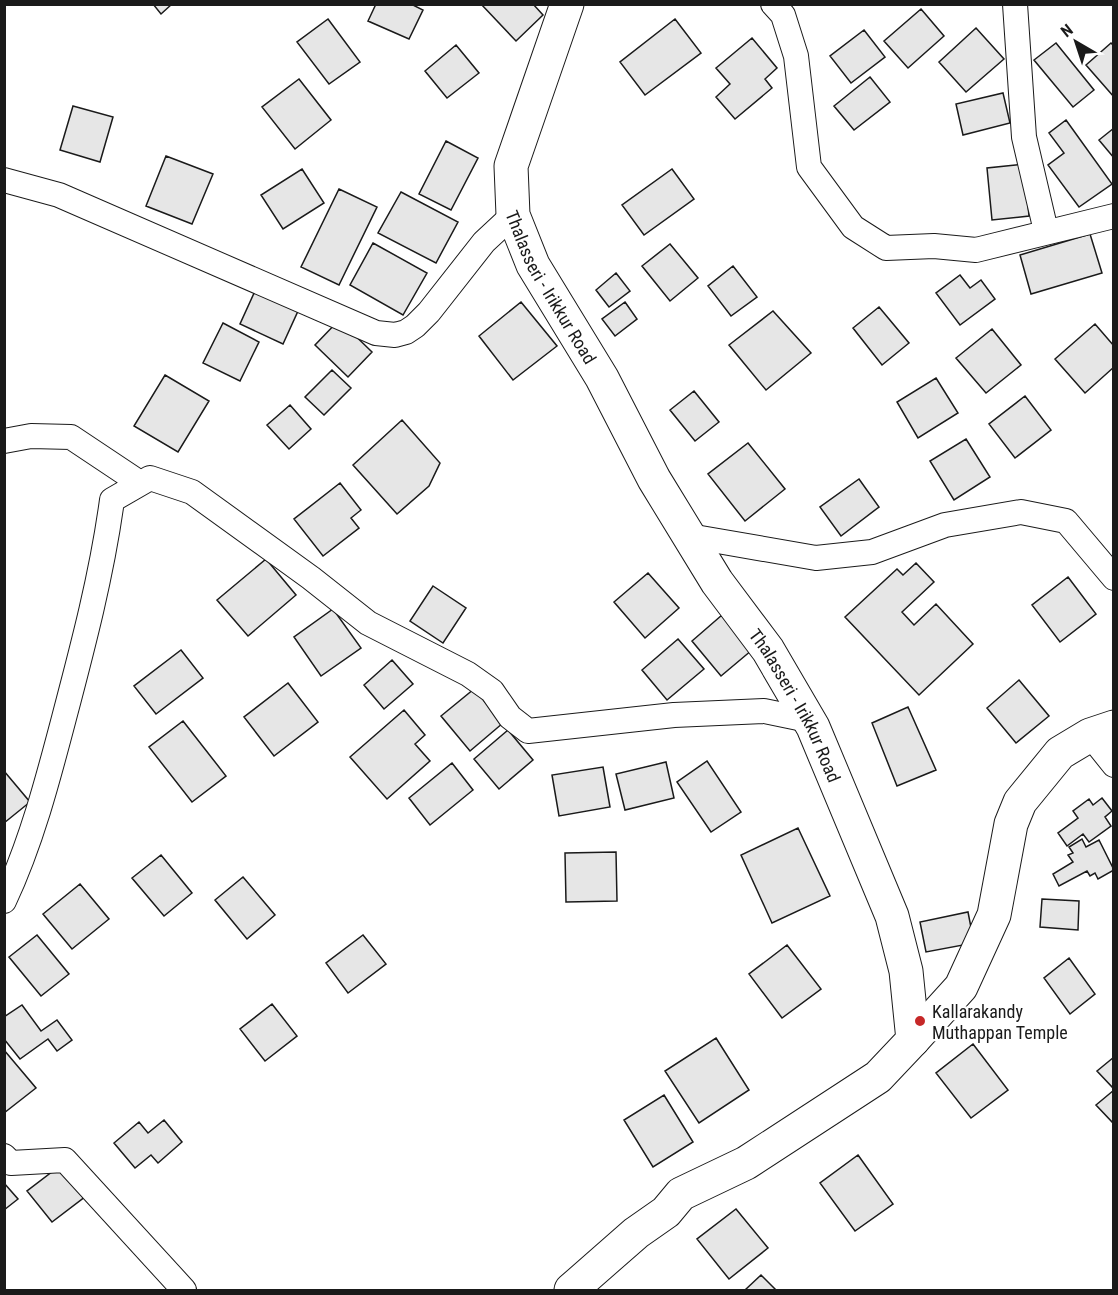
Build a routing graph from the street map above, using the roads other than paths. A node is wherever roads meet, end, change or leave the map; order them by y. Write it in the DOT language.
graph roads {
  1 [pos="567,4"];
  2 [pos="773,4"];
  3 [pos="1015,4"];
  4 [pos="4,180"];
  5 [pos="513,215"];
  6 [pos="1113,216"];
  7 [pos="1046,231"];
  8 [pos="4,441"];
  9 [pos="140,483"];
  10 [pos="689,536"];
  11 [pos="1113,578"];
  12 [pos="808,720"];
  13 [pos="1102,730"];
  14 [pos="1113,765"];
  15 [pos="4,901"];
  16 [pos="913,1040"];
  17 [pos="4,1156"];
  18 [pos="681,1194"];
  19 [pos="184,1290"];
  20 [pos="551,1290"];
  21 [pos="571,1290"];
  1 -- 5 [label="main road, Thalasseri - Irikkur Road"];
  2 -- 7 [label="street"];
  3 -- 7 [label="street"];
  4 -- 5 [label="street"];
  5 -- 10 [label="main road, Thalasseri - Irikkur Road"];
  6 -- 7 [label="street"];
  8 -- 9 [label="street"];
  9 -- 12 [label="street"];
  9 -- 15 [label="street"];
  10 -- 11 [label="street"];
  10 -- 12 [label="main road, Thalasseri - Irikkur Road"];
  12 -- 16 [label="main road, Thalasseri - Irikkur Road"];
  13 -- 14 [label="street"];
  13 -- 16 [label="main road"];
  16 -- 18 [label="main road"];
  17 -- 19 [label="street"];
  18 -- 20 [label="main road"];
  18 -- 21 [label="main road"];
}
